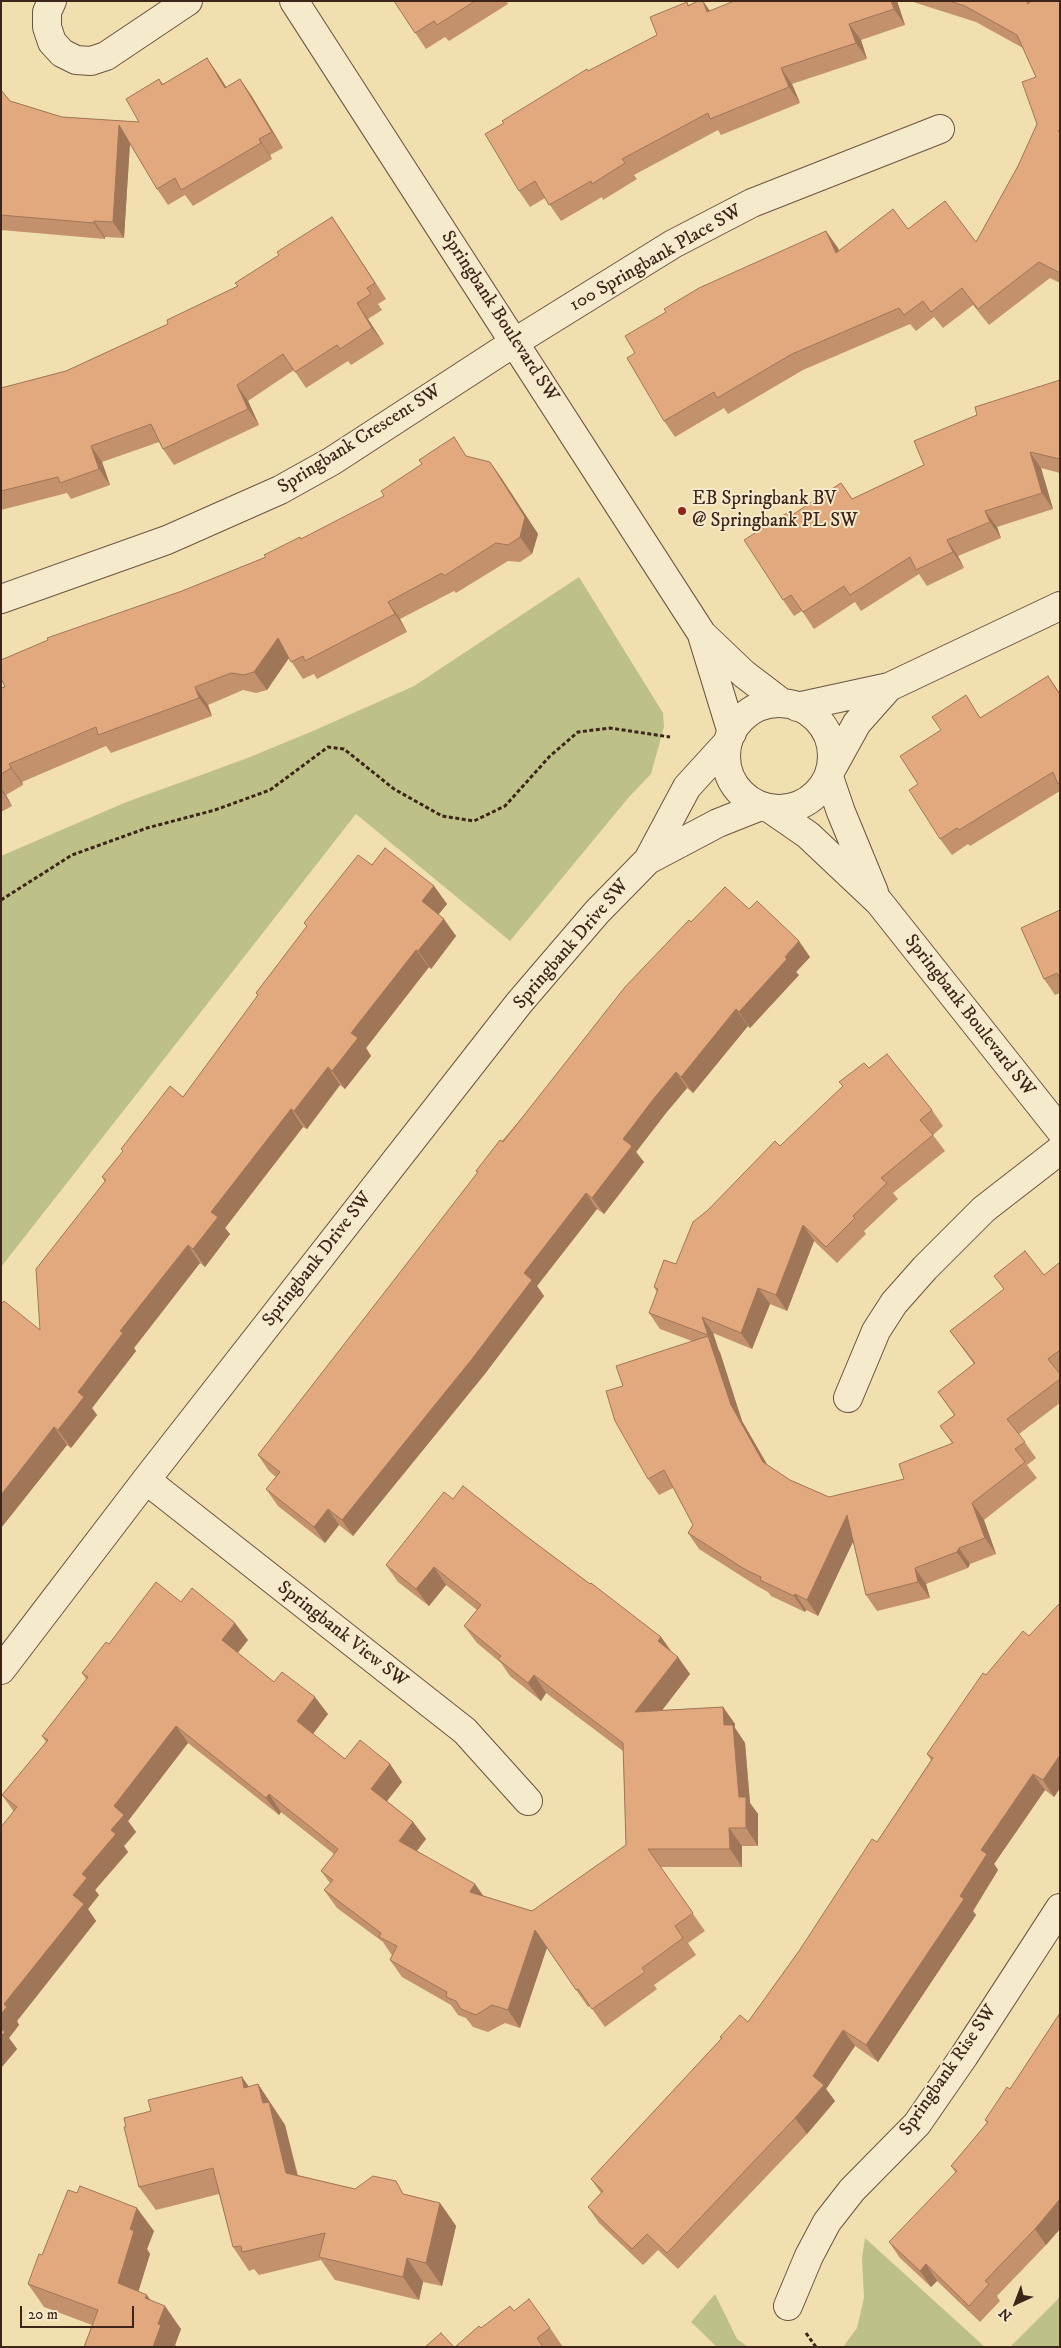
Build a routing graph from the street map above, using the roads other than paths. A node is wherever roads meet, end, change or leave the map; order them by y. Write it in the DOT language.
graph roads {
  1 [pos="52,1"];
  2 [pos="188,1"];
  3 [pos="294,1"];
  4 [pos="940,129"];
  5 [pos="515,342"];
  6 [pos="1,600"];
  7 [pos="1060,606"];
  8 [pos="702,634"];
  9 [pos="889,687"];
  10 [pos="789,705"];
  11 [pos="730,737"];
  12 [pos="830,773"];
  13 [pos="765,807"];
  14 [pos="648,860"];
  15 [pos="879,902"];
  16 [pos="1060,1130"];
  17 [pos="1060,1150"];
  18 [pos="848,1398"];
  19 [pos="146,1480"];
  20 [pos="1,1670"];
  21 [pos="528,1801"];
  22 [pos="1060,1908"];
  23 [pos="788,2306"];
  1 -- 2 [label="street"];
  3 -- 5 [label="street, Springbank Boulevard SW"];
  4 -- 5 [label="street, 100 Springbank Place SW"];
  5 -- 6 [label="street, Springbank Crescent SW"];
  5 -- 8 [label="street, Springbank Boulevard SW"];
  7 -- 9 [label="street"];
  8 -- 10 [label="street, Springbank Boulevard SW"];
  8 -- 11 [label="street, Springbank Boulevard SW"];
  9 -- 10 [label="street"];
  9 -- 12 [label="street"];
  10 -- 11 [label="street"];
  10 -- 12 [label="street"];
  11 -- 13 [label="street"];
  11 -- 14 [label="street, Springbank Drive SW"];
  12 -- 13 [label="street"];
  12 -- 15 [label="street, Springbank Boulevard SW"];
  13 -- 14 [label="street, Springbank Drive SW"];
  13 -- 15 [label="street, Springbank Boulevard SW"];
  14 -- 19 [label="street, Springbank Drive SW"];
  15 -- 16 [label="street, Springbank Boulevard SW"];
  17 -- 18 [label="street"];
  19 -- 20 [label="street, Springbank Drive SW"];
  19 -- 21 [label="street, Springbank View SW"];
  22 -- 23 [label="street, Springbank Rise SW"];
}
